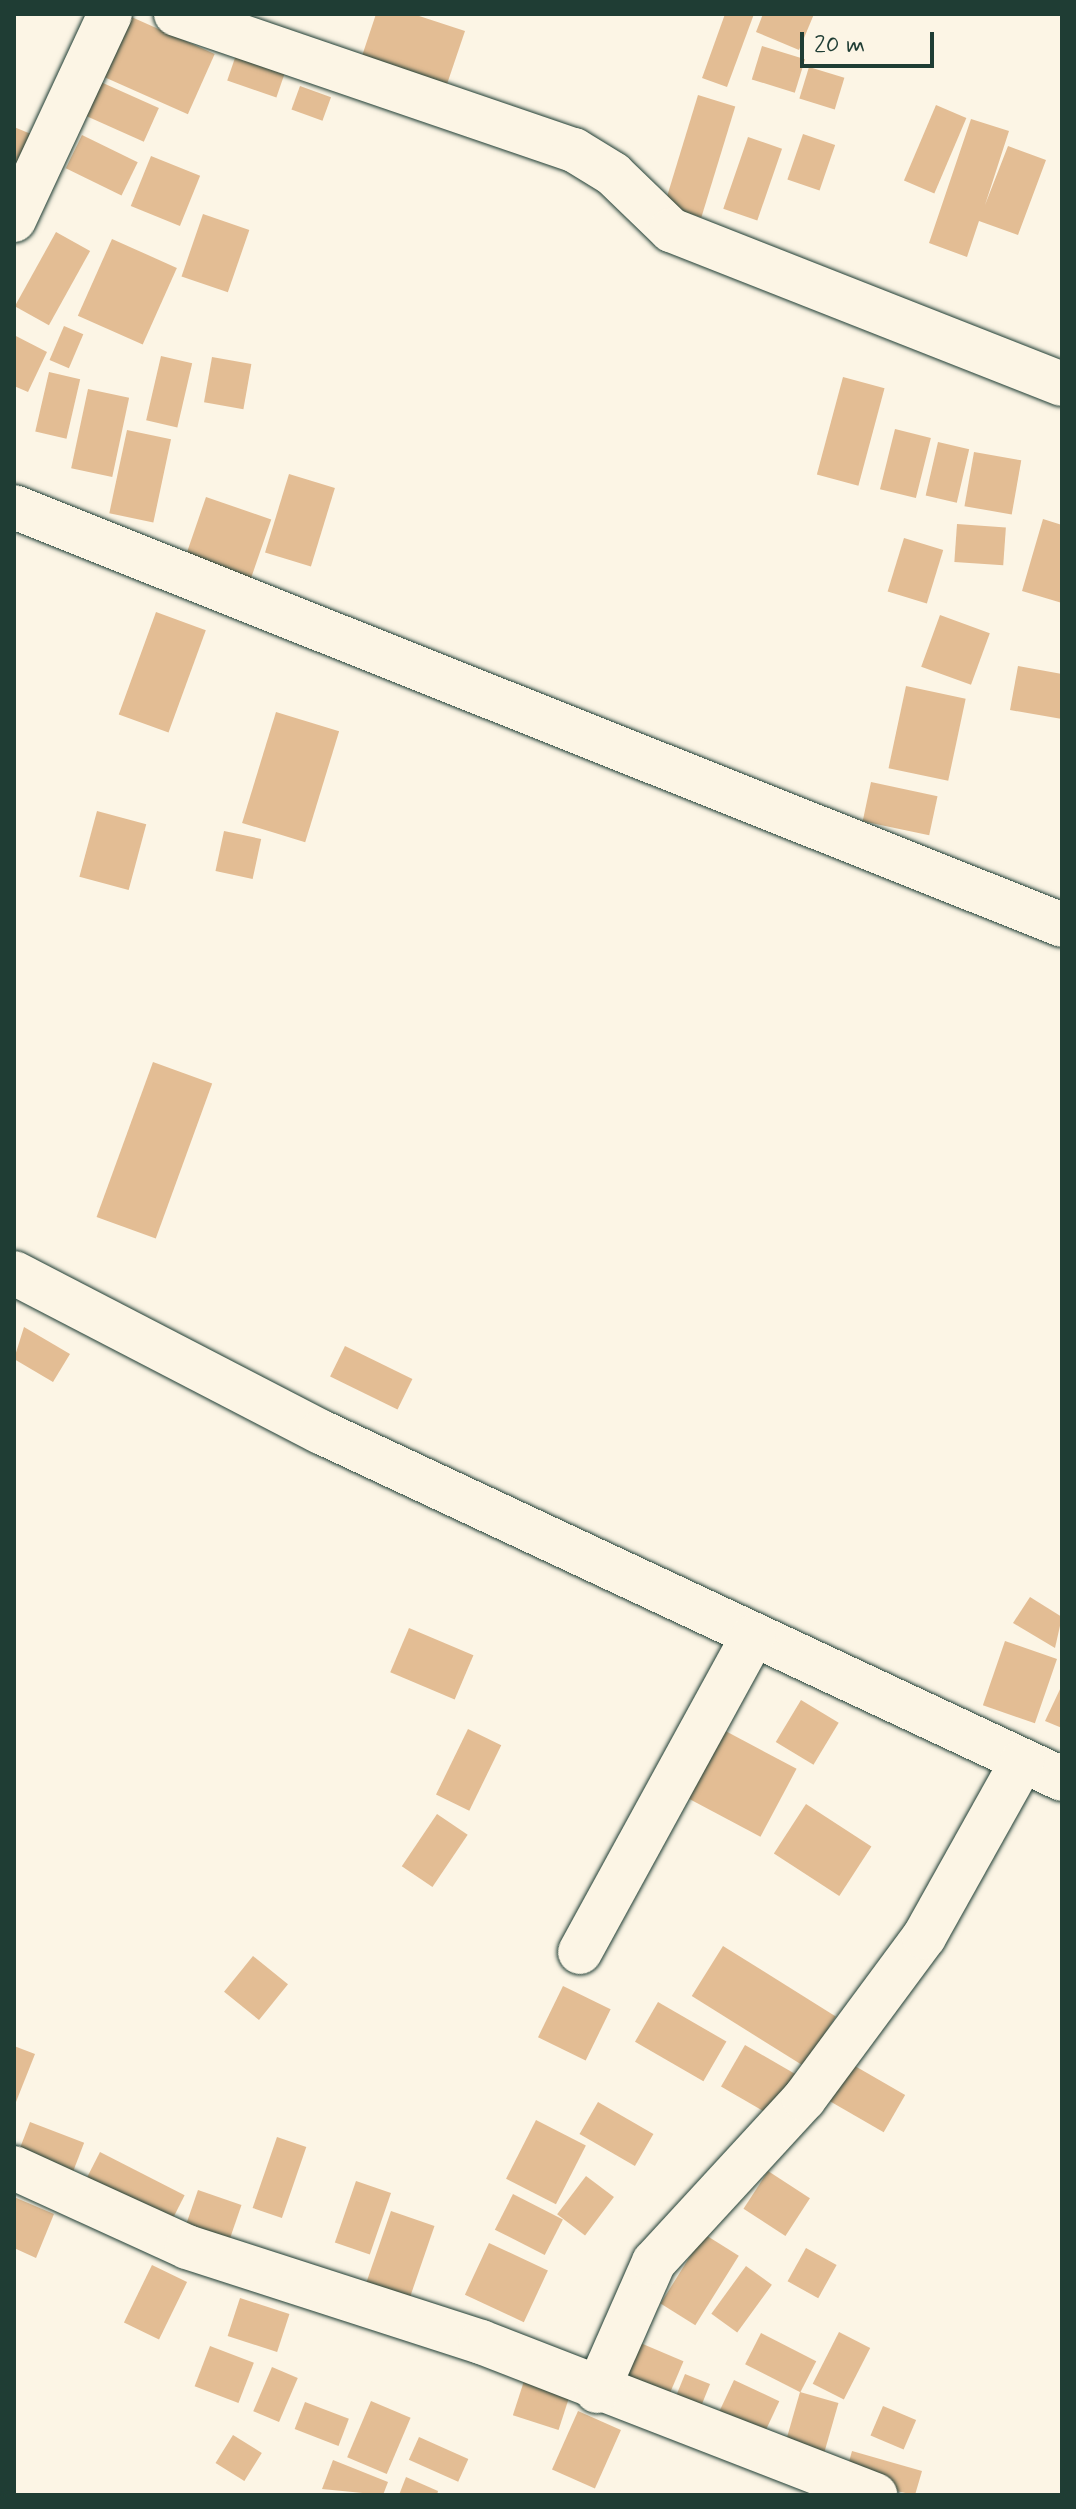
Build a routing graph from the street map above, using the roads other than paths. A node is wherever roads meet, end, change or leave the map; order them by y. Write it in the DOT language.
graph roads {
  1 [pos="110,14"];
  2 [pos="176,14"];
  3 [pos="14,220"];
  4 [pos="1062,384"];
  5 [pos="14,507"];
  6 [pos="1062,925"];
  7 [pos="14,1273"];
  8 [pos="753,1636"];
  9 [pos="1022,1762"];
  10 [pos="1062,1779"];
  11 [pos="580,1952"];
  12 [pos="14,2168"];
  13 [pos="597,2391"];
  14 [pos="875,2495"];
  1 -- 3 [label="street"];
  2 -- 4 [label="street"];
  5 -- 6 [label="street"];
  7 -- 8 [label="street"];
  8 -- 9 [label="street"];
  8 -- 11 [label="street"];
  9 -- 10 [label="street"];
  9 -- 13 [label="street"];
  12 -- 13 [label="street"];
  13 -- 14 [label="street"];
}
